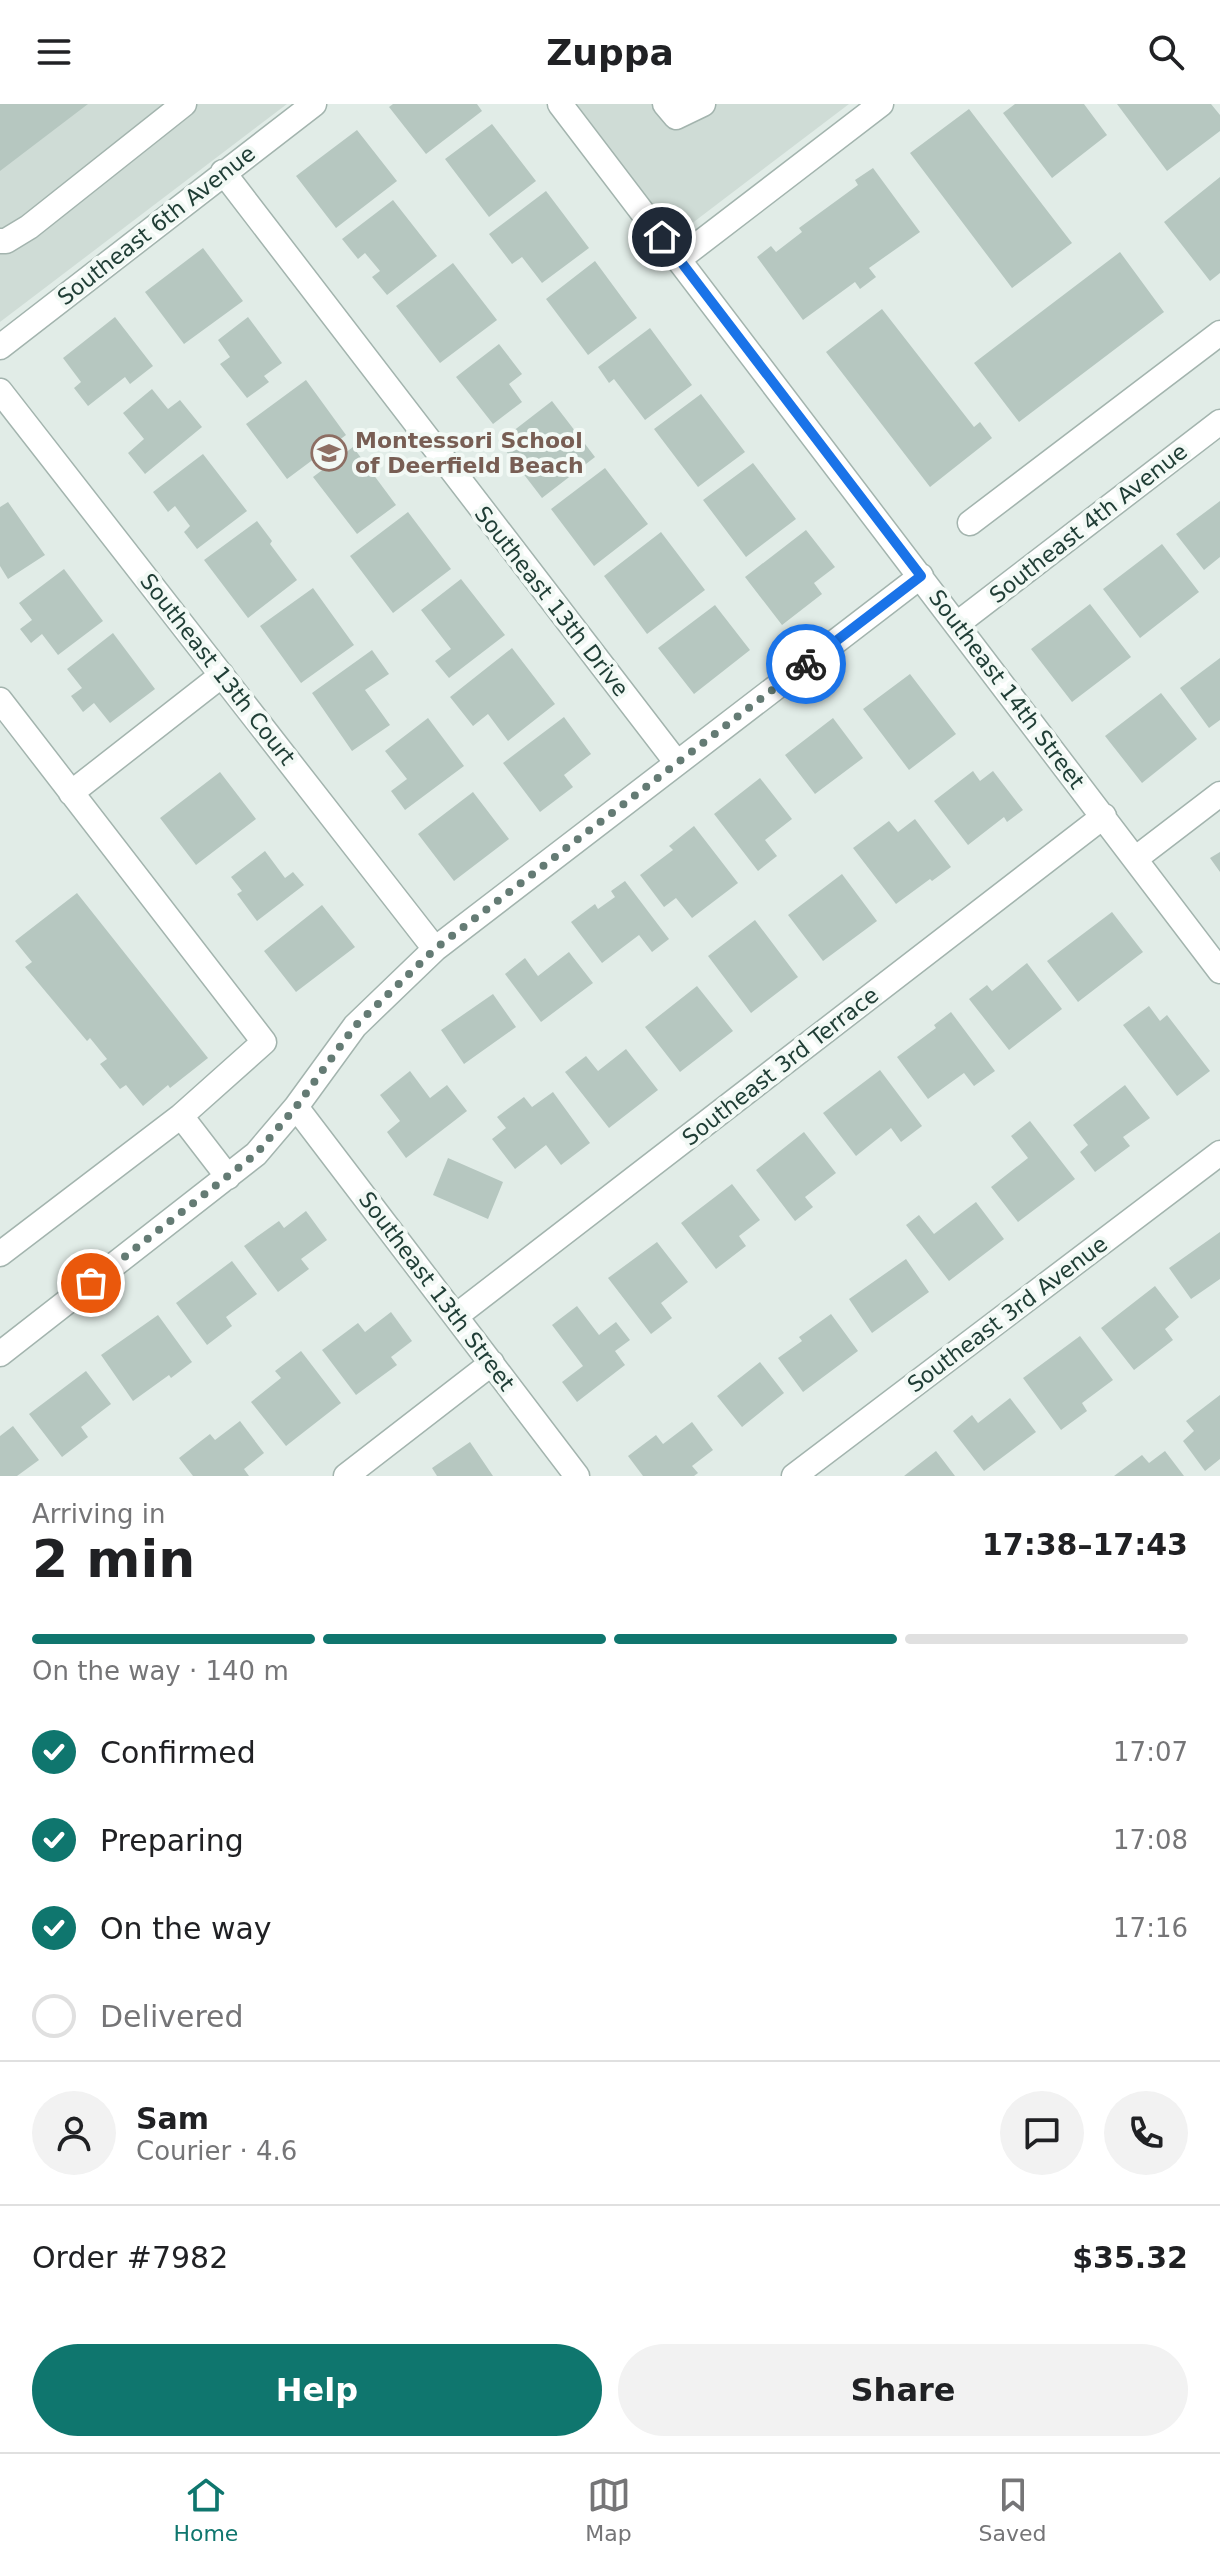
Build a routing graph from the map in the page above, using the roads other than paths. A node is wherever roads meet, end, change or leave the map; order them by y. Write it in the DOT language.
graph roads {
  1 [pos="184,104"];
  2 [pos="314,104"];
  3 [pos="560,104"];
  4 [pos="665,104"];
  5 [pos="703,104"];
  6 [pos="881,104"];
  7 [pos="223,172"];
  8 [pos="0,241"];
  9 [pos="679,259"];
  10 [pos="1217,342"];
  11 [pos="0,347"];
  12 [pos="0,391"];
  13 [pos="1220,422"];
  14 [pos="970,523"];
  15 [pos="921,576"];
  16 [pos="957,624"];
  17 [pos="222,675"];
  18 [pos="0,700"];
  19 [pos="677,763"];
  20 [pos="71,793"];
  21 [pos="1220,794"];
  22 [pos="1104,816"];
  23 [pos="1135,859"];
  24 [pos="435,949"];
  25 [pos="1220,971"];
  26 [pos="296,1107"];
  27 [pos="181,1116"];
  28 [pos="1220,1153"];
  29 [pos="228,1177"];
  30 [pos="0,1254"];
  31 [pos="456,1316"];
  32 [pos="0,1354"];
  33 [pos="492,1363"];
  34 [pos="346,1476"];
  35 [pos="577,1476"];
  36 [pos="794,1476"];
  1 -- 8 [label="street"];
  2 -- 7 [label="street, Southeast 6th Avenue"];
  3 -- 9 [label="street, Southeast 14th Street"];
  4 -- 5 [label="street"];
  6 -- 9 [label="street"];
  7 -- 11 [label="street, Southeast 6th Avenue"];
  7 -- 19 [label="street, Southeast 13th Drive"];
  9 -- 15 [label="street, Southeast 14th Street"];
  10 -- 14 [label="street"];
  12 -- 17 [label="street, Southeast 13th Court"];
  13 -- 16 [label="street, Southeast 4th Avenue"];
  15 -- 16 [label="street, Southeast 14th Street"];
  15 -- 19 [label="street"];
  16 -- 22 [label="street, Southeast 14th Street"];
  17 -- 20 [label="street"];
  17 -- 24 [label="street, Southeast 13th Court"];
  18 -- 20 [label="street"];
  19 -- 24 [label="street"];
  20 -- 27 [label="street"];
  21 -- 23 [label="street"];
  22 -- 23 [label="street, Southeast 14th Street"];
  22 -- 31 [label="street, Southeast 3rd Terrace"];
  23 -- 25 [label="street, Southeast 14th Street"];
  24 -- 26 [label="street"];
  26 -- 29 [label="street"];
  26 -- 31 [label="street, Southeast 13th Street"];
  27 -- 29 [label="street"];
  27 -- 30 [label="street"];
  28 -- 36 [label="street, Southeast 3rd Avenue"];
  29 -- 32 [label="street"];
  31 -- 33 [label="street, Southeast 13th Street"];
  33 -- 34 [label="street"];
  33 -- 35 [label="street, Southeast 13th Street"];
}
